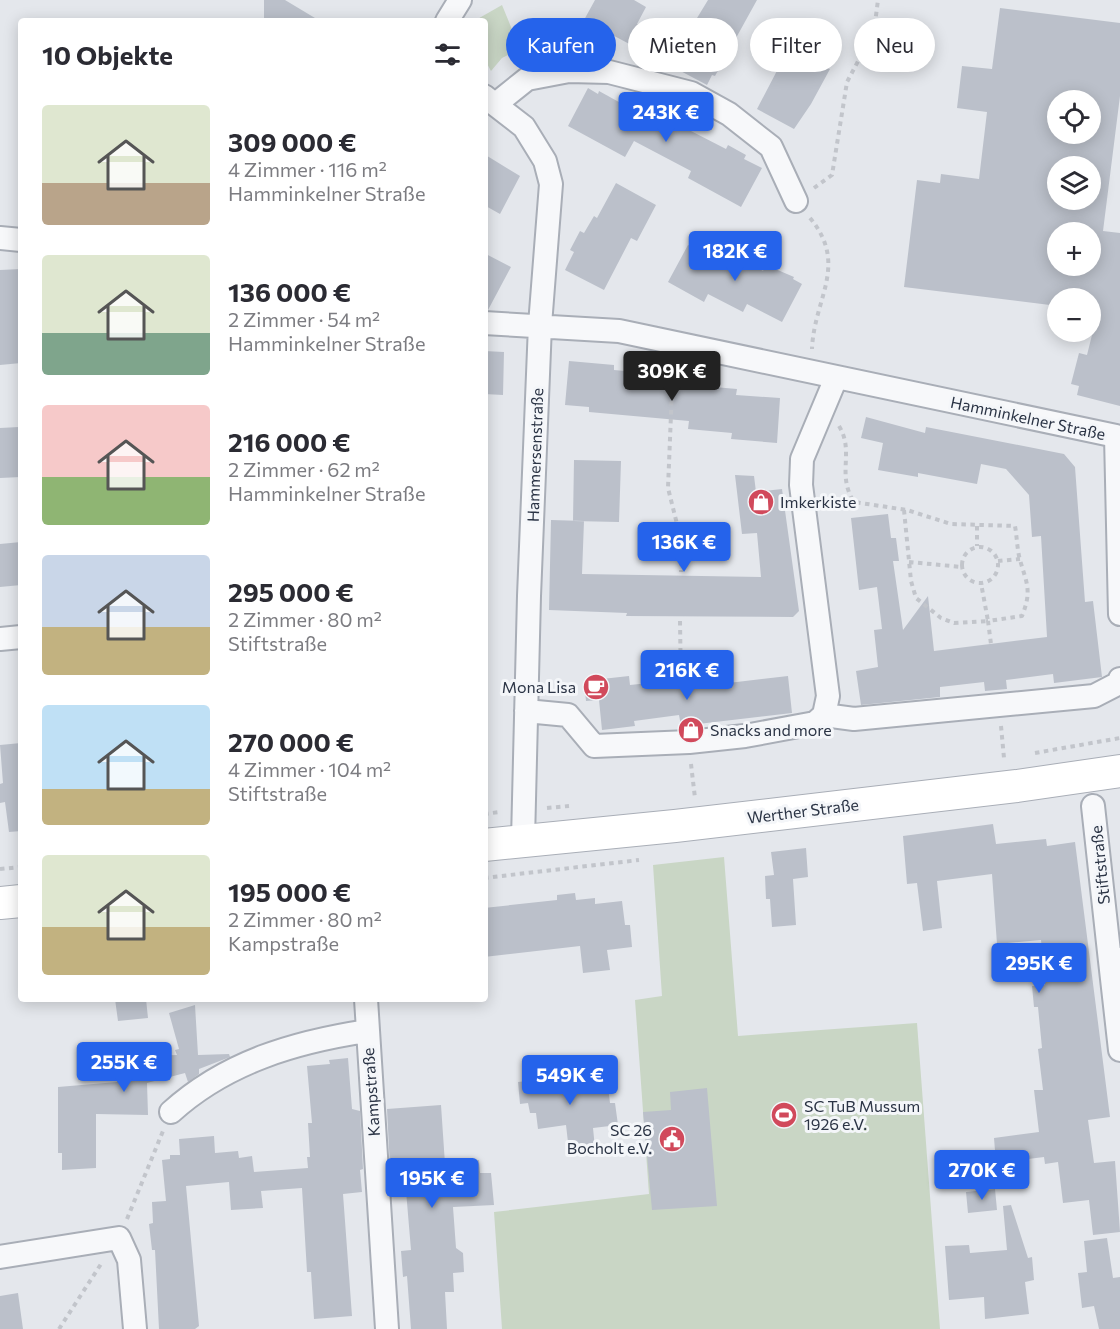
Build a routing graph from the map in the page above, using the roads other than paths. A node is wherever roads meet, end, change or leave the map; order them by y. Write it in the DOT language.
graph roads {
  1 [pos="460,0"];
  2 [pos="449,18"];
  3 [pos="490,100"];
  4 [pos="796,201"];
  5 [pos="0,238"];
  6 [pos="18,240"];
  7 [pos="488,323"];
  8 [pos="540,325"];
  9 [pos="836,378"];
  10 [pos="1120,614"];
  11 [pos="18,637"];
  12 [pos="0,639"];
  13 [pos="1120,679"];
  14 [pos="526,711"];
  15 [pos="824,714"];
  16 [pos="1120,771"];
  17 [pos="1093,806"];
  18 [pos="523,840"];
  19 [pos="488,844"];
  20 [pos="18,901"];
  21 [pos="0,903"];
  22 [pos="1115,960"];
  23 [pos="366,1002"];
  24 [pos="367,1031"];
  25 [pos="1120,1050"];
  26 [pos="171,1112"];
  27 [pos="0,1257"];
  28 [pos="135,1329"];
  29 [pos="387,1329"];
  1 -- 2 [label="street"];
  3 -- 4 [label="street"];
  3 -- 8 [label="street, Hammersenstraße"];
  5 -- 6 [label="street"];
  7 -- 8 [label="street, Hamminkelner Straße"];
  8 -- 9 [label="street, Hamminkelner Straße"];
  8 -- 14 [label="street, Hammersenstraße"];
  9 -- 10 [label="street, Hamminkelner Straße"];
  9 -- 15 [label="street"];
  11 -- 12 [label="street"];
  13 -- 15 [label="street"];
  14 -- 15 [label="street"];
  14 -- 18 [label="street, Hammersenstraße"];
  16 -- 18 [label="main road, Werther Straße"];
  17 -- 22 [label="street, Stiftstraße"];
  18 -- 19 [label="main road, Werther Straße"];
  20 -- 21 [label="main road"];
  22 -- 25 [label="street, Stiftstraße"];
  23 -- 24 [label="street, Kampstraße"];
  24 -- 26 [label="street"];
  24 -- 29 [label="street, Kampstraße"];
  27 -- 28 [label="street"];
}
